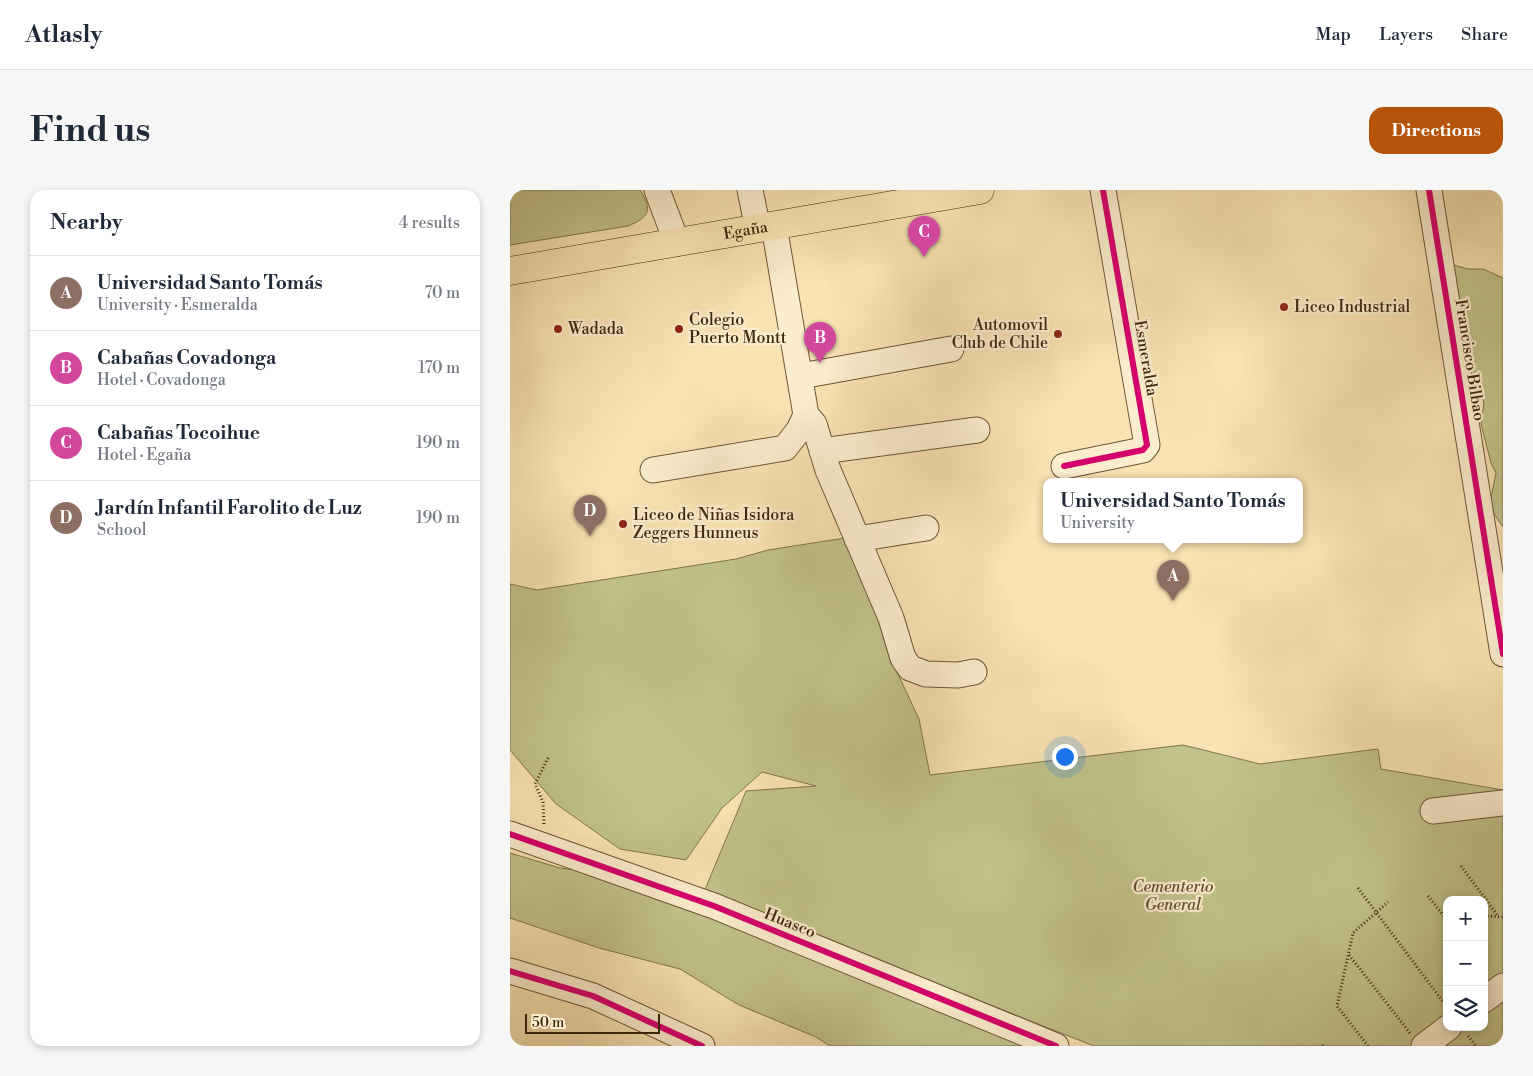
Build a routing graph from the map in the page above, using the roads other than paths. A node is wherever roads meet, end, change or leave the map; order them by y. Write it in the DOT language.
graph roads {
  1 [pos="657,190"];
  2 [pos="750,190"];
  3 [pos="980,190"];
  4 [pos="1103,190"];
  5 [pos="1429,190"];
  6 [pos="766,228"];
  7 [pos="677,243"];
  8 [pos="510,271"];
  9 [pos="951,349"];
  10 [pos="801,376"];
  11 [pos="806,416"];
  12 [pos="977,430"];
  13 [pos="822,452"];
  14 [pos="1064,466"];
  15 [pos="653,470"];
  16 [pos="926,528"];
  17 [pos="857,539"];
  18 [pos="1503,654"];
  19 [pos="974,672"];
  20 [pos="1503,803"];
  21 [pos="1433,811"];
  22 [pos="510,834"];
  23 [pos="510,971"];
  24 [pos="1503,986"];
  25 [pos="1488,997"];
  26 [pos="1443,1030"];
  27 [pos="1419,1042"];
  28 [pos="702,1046"];
  29 [pos="1056,1046"];
  1 -- 7 [label="street"];
  2 -- 6 [label="street"];
  3 -- 6 [label="main road, Egaña"];
  4 -- 14 [label="street, Esmeralda"];
  5 -- 18 [label="street, Francisco Bilbao"];
  6 -- 7 [label="main road, Egaña"];
  6 -- 10 [label="street"];
  7 -- 8 [label="main road, Egaña"];
  9 -- 10 [label="street"];
  10 -- 11 [label="street"];
  11 -- 13 [label="street"];
  11 -- 15 [label="street"];
  12 -- 13 [label="street"];
  13 -- 17 [label="street"];
  16 -- 17 [label="street"];
  17 -- 19 [label="street"];
  20 -- 21 [label="street"];
  22 -- 29 [label="street, Huasco"];
  23 -- 28 [label="street"];
  24 -- 25 [label="street"];
  26 -- 27 [label="street"];
}
